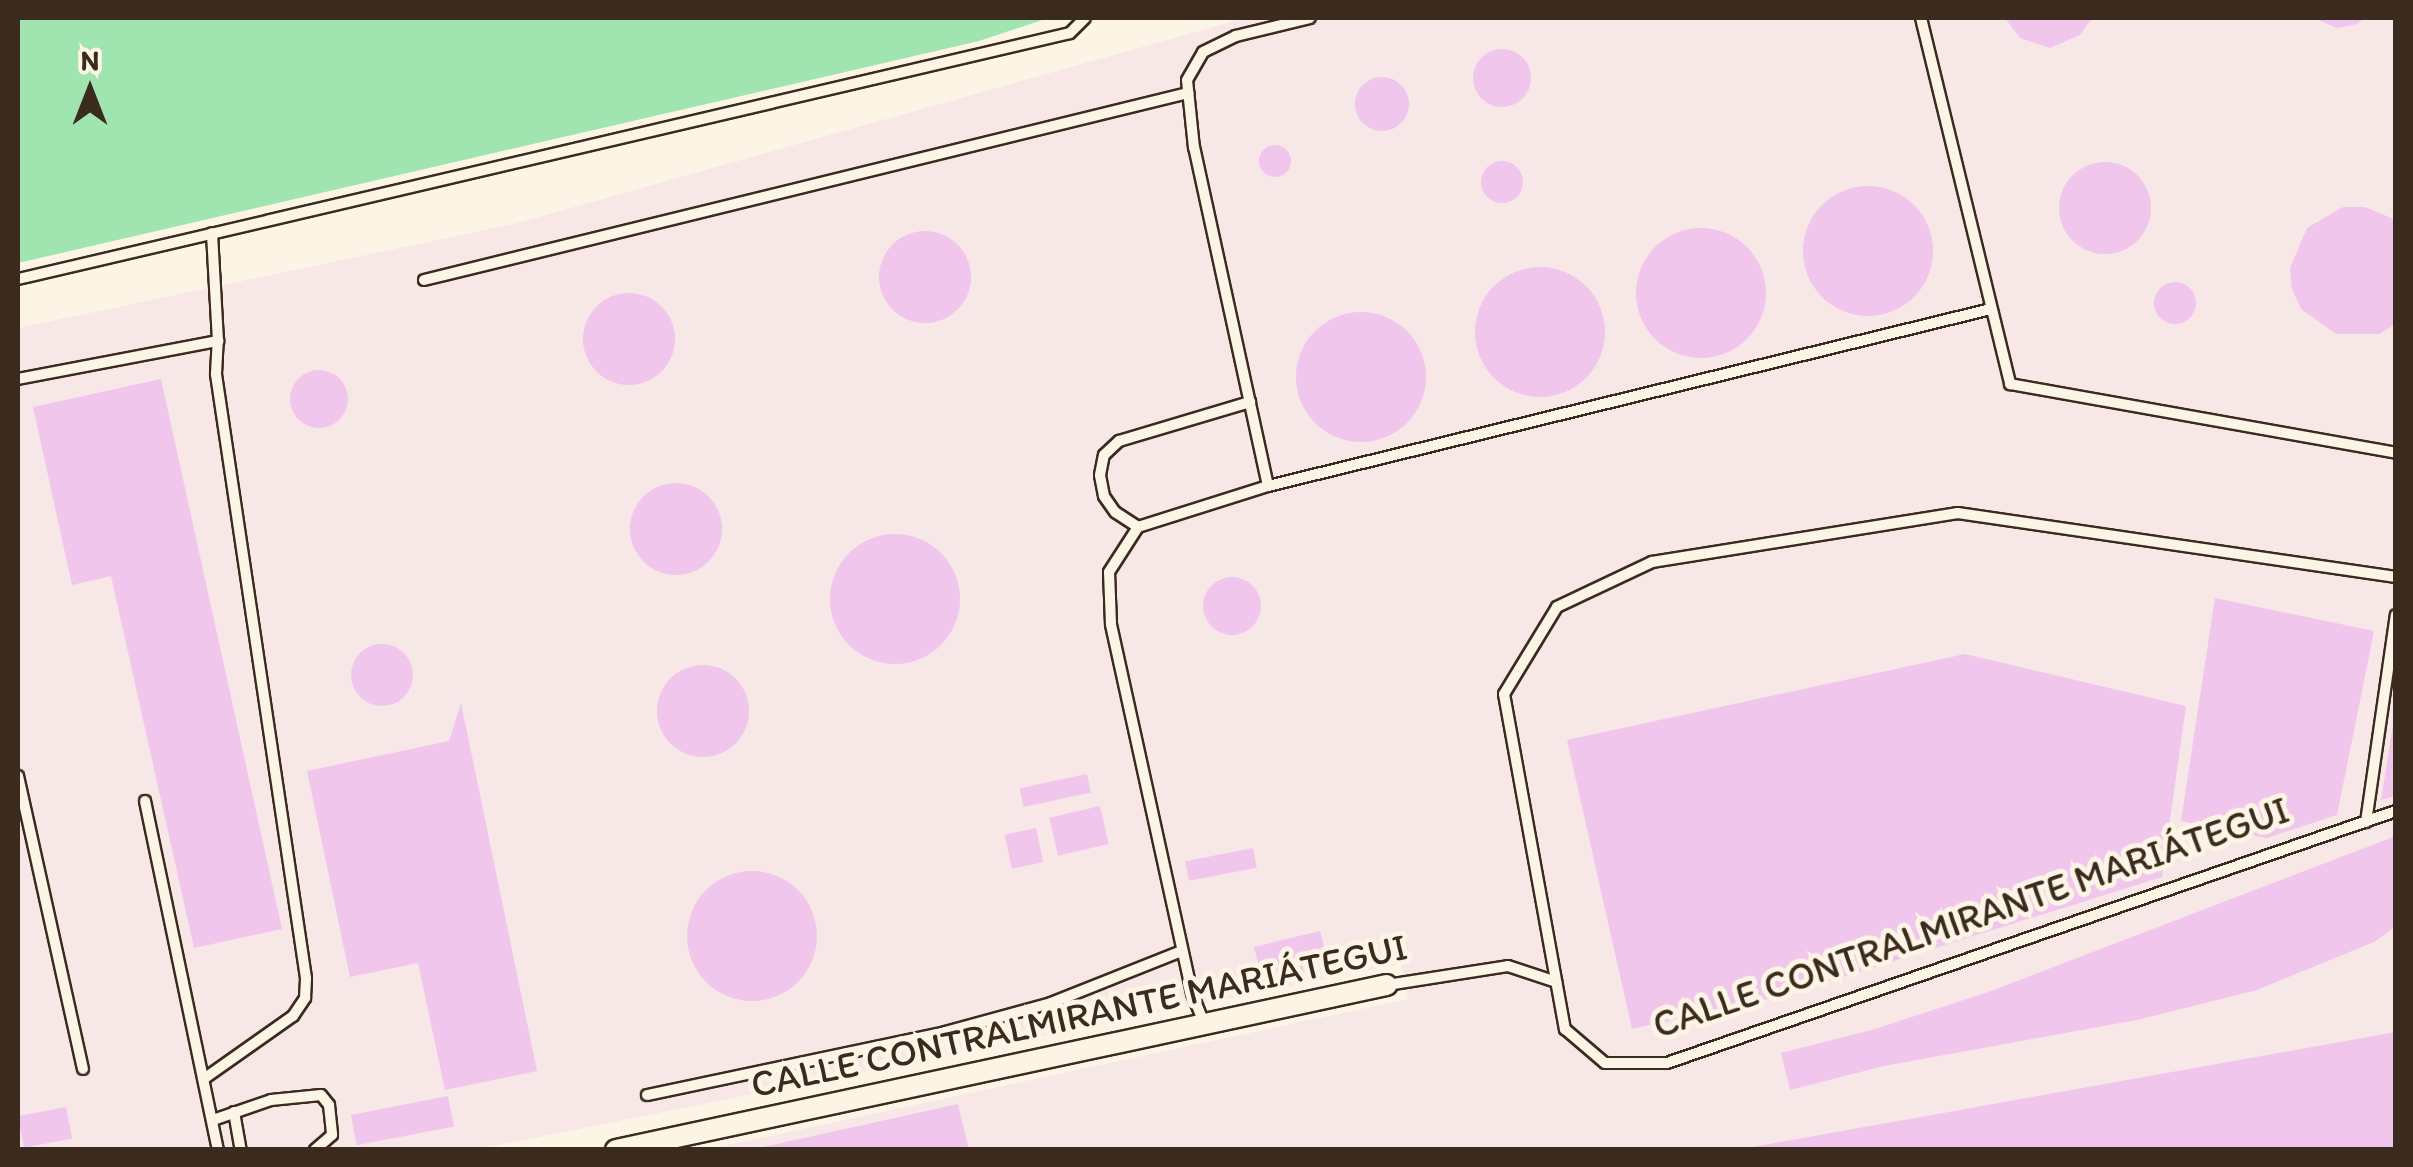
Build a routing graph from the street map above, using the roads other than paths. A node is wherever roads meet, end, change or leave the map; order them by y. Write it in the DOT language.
graph roads {
  1 [pos="1085,18"];
  2 [pos="1310,18"];
  3 [pos="1921,18"];
  4 [pos="1188,93"];
  5 [pos="212,233"];
  6 [pos="18,278"];
  7 [pos="424,280"];
  8 [pos="1992,309"];
  9 [pos="218,342"];
  10 [pos="18,379"];
  11 [pos="1250,402"];
  12 [pos="2396,453"];
  13 [pos="1268,486"];
  14 [pos="1138,527"];
  15 [pos="2396,578"];
  16 [pos="2396,615"];
  17 [pos="18,776"];
  18 [pos="145,801"];
  19 [pos="2396,812"];
  20 [pos="2366,822"];
  21 [pos="1182,951"];
  22 [pos="1556,982"];
  23 [pos="1387,986"];
  24 [pos="1204,1023"];
  25 [pos="82,1069"];
  26 [pos="205,1078"];
  27 [pos="647,1095"];
  28 [pos="234,1112"];
  29 [pos="213,1120"];
  30 [pos="218,1150"];
  31 [pos="241,1150"];
  32 [pos="316,1150"];
  33 [pos="616,1150"];
  1 -- 5 [label="lane"];
  2 -- 4 [label="lane"];
  3 -- 8 [label="lane"];
  4 -- 7 [label="lane"];
  4 -- 11 [label="lane"];
  5 -- 6 [label="lane"];
  5 -- 9 [label="lane"];
  8 -- 12 [label="lane"];
  8 -- 13 [label="lane"];
  9 -- 10 [label="lane"];
  9 -- 26 [label="lane"];
  11 -- 13 [label="lane"];
  11 -- 14 [label="lane"];
  13 -- 14 [label="lane"];
  14 -- 21 [label="lane"];
  15 -- 22 [label="lane, CALLE CONTRALMIRANTE MARIÁTEGUI"];
  16 -- 20 [label="lane"];
  17 -- 25 [label="lane"];
  18 -- 26 [label="lane"];
  19 -- 20 [label="lane, CALLE CONTRALMIRANTE MARIÁTEGUI"];
  20 -- 22 [label="lane, CALLE CONTRALMIRANTE MARIÁTEGUI"];
  21 -- 24 [label="lane"];
  21 -- 27 [label="lane"];
  22 -- 23 [label="lane, CALLE CONTRALMIRANTE MARIÁTEGUI"];
  23 -- 24 [label="street, CALLE CONTRALMIRANTE MARIÁTEGUI"];
  24 -- 33 [label="street, CALLE CONTRALMIRANTE MARIÁTEGUI"];
  26 -- 29 [label="lane"];
  28 -- 29 [label="lane"];
  28 -- 31 [label="lane"];
  28 -- 32 [label="lane"];
  29 -- 30 [label="lane"];
}
